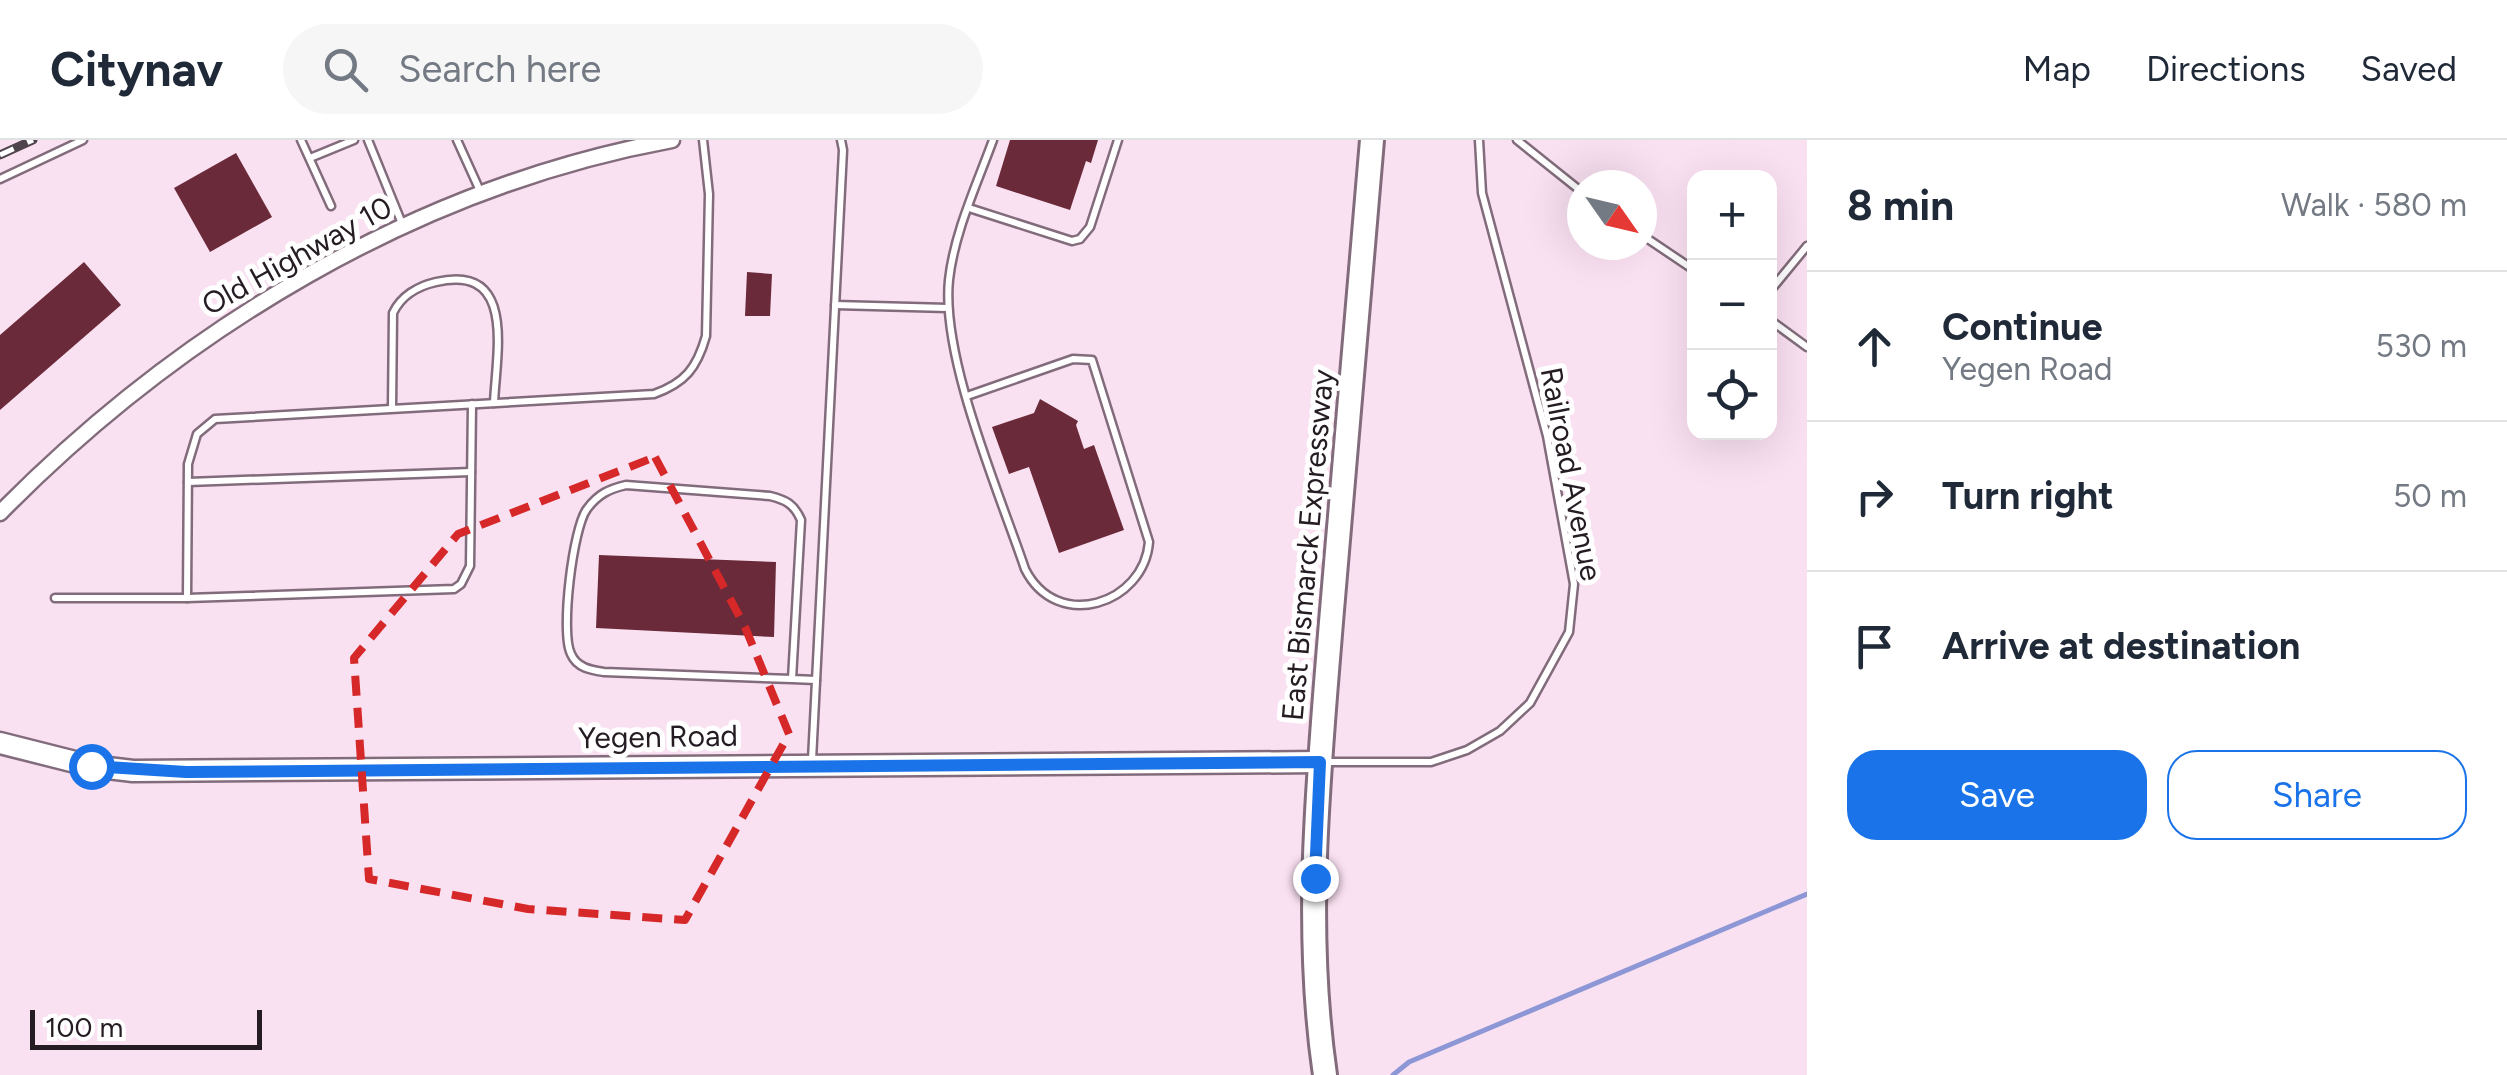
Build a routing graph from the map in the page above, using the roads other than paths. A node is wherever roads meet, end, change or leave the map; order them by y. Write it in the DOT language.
graph roads {
  1 [pos="83,140"];
  2 [pos="301,140"];
  3 [pos="354,140"];
  4 [pos="368,140"];
  5 [pos="457,140"];
  6 [pos="672,140"];
  7 [pos="702,140"];
  8 [pos="841,140"];
  9 [pos="993,140"];
  10 [pos="1118,140"];
  11 [pos="1372,140"];
  12 [pos="1478,140"];
  13 [pos="1517,140"];
  14 [pos="310,158"];
  15 [pos="0,179"];
  16 [pos="1567,180"];
  17 [pos="481,194"];
  18 [pos="332,206"];
  19 [pos="968,208"];
  20 [pos="403,226"];
  21 [pos="1657,245"];
  22 [pos="1807,246"];
  23 [pos="1687,265"];
  24 [pos="1777,282"];
  25 [pos="835,305"];
  26 [pos="948,308"];
  27 [pos="1777,325"];
  28 [pos="1807,347"];
  29 [pos="967,396"];
  30 [pos="494,403"];
  31 [pos="472,404"];
  32 [pos="392,408"];
  33 [pos="471,472"];
  34 [pos="188,482"];
  35 [pos="0,513"];
  36 [pos="55,598"];
  37 [pos="187,598"];
  38 [pos="792,679"];
  39 [pos="816,680"];
  40 [pos="0,743"];
  41 [pos="1320,762"];
  42 [pos="812,766"];
  43 [pos="1325,1075"];
  1 -- 15 [label="lane"];
  2 -- 14 [label="lane"];
  3 -- 14 [label="lane"];
  4 -- 20 [label="lane"];
  5 -- 17 [label="lane"];
  6 -- 17 [label="street, Old Highway 10"];
  7 -- 30 [label="lane"];
  8 -- 25 [label="lane"];
  9 -- 19 [label="lane"];
  10 -- 19 [label="lane"];
  11 -- 41 [label="main road, East Bismarck Expressway"];
  12 -- 41 [label="lane, Railroad Avenue"];
  13 -- 16 [label="lane"];
  14 -- 18 [label="lane"];
  17 -- 20 [label="street, Old Highway 10"];
  19 -- 26 [label="lane"];
  20 -- 35 [label="street, Old Highway 10"];
  21 -- 23 [label="lane"];
  22 -- 24 [label="lane"];
  25 -- 26 [label="lane"];
  25 -- 39 [label="lane"];
  26 -- 29 [label="lane"];
  27 -- 28 [label="lane"];
  29 -- 29 [label="lane"];
  30 -- 31 [label="lane"];
  30 -- 32 [label="lane"];
  31 -- 32 [label="lane"];
  31 -- 33 [label="lane"];
  32 -- 34 [label="lane"];
  33 -- 34 [label="lane"];
  33 -- 37 [label="lane"];
  34 -- 37 [label="lane"];
  36 -- 37 [label="lane"];
  38 -- 38 [label="lane"];
  38 -- 39 [label="lane"];
  39 -- 42 [label="lane"];
  40 -- 42 [label="street, Yegen Road"];
  41 -- 42 [label="street, Yegen Road"];
  41 -- 43 [label="main road, East Bismarck Expressway"];
}
